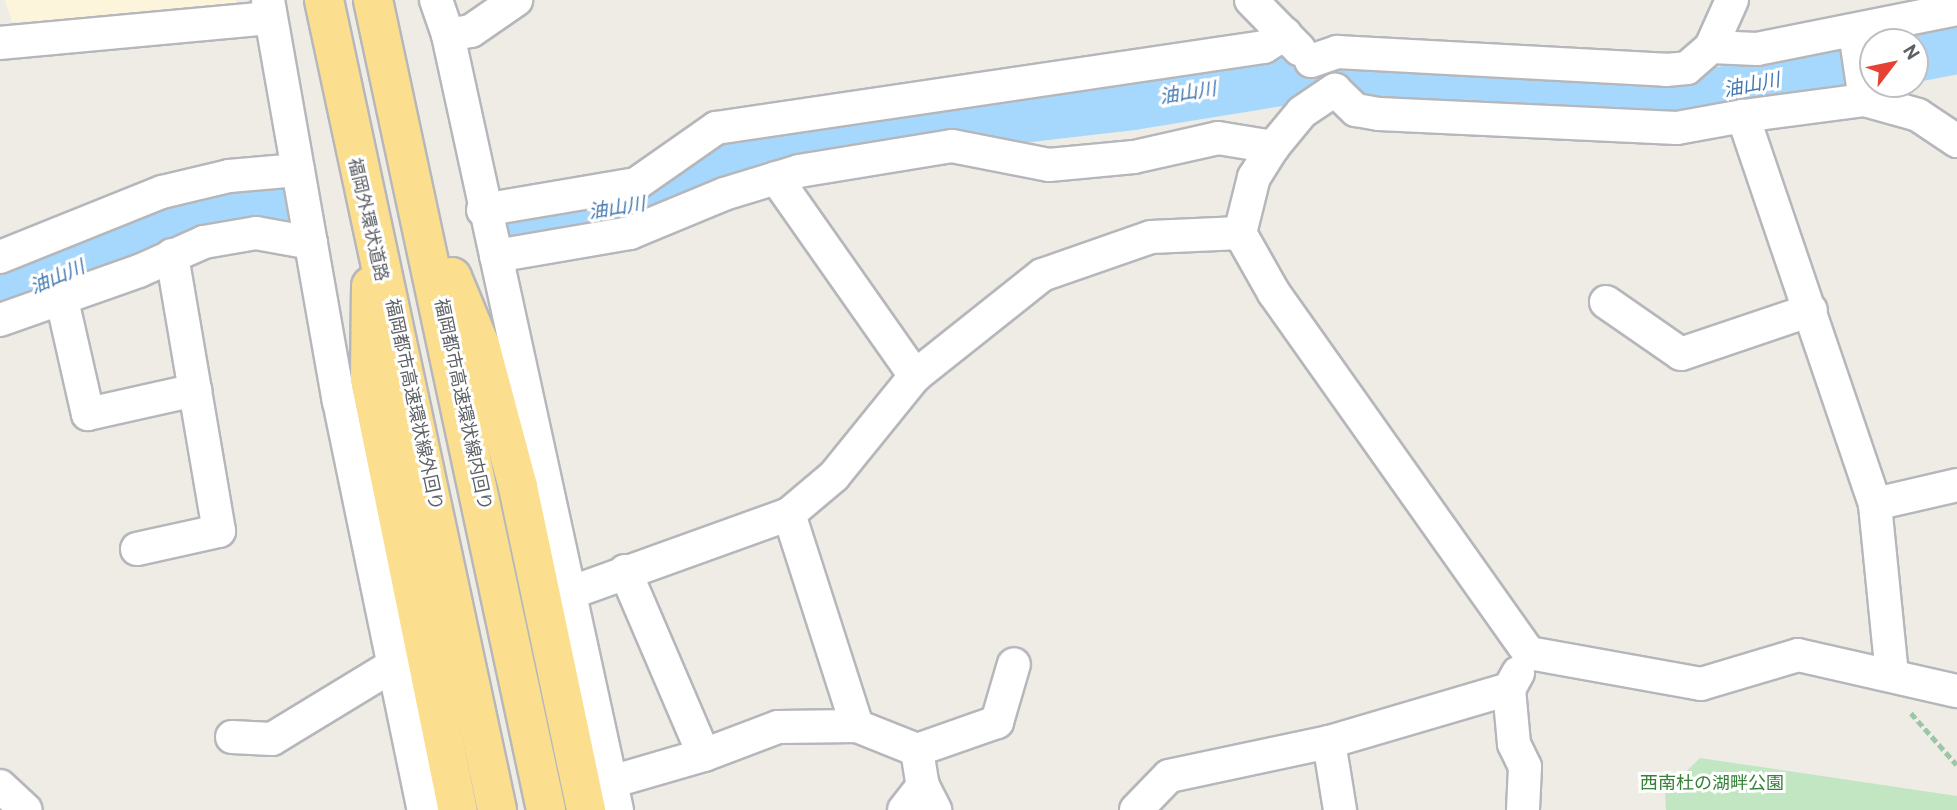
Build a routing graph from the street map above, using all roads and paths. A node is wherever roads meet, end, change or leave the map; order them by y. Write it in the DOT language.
graph roads {
  1 [pos="318,0"];
  2 [pos="324,0"];
  3 [pos="373,0"];
  4 [pos="389,0"];
  5 [pos="436,0"];
  6 [pos="516,0"];
  7 [pos="1251,0"];
  8 [pos="1732,0"];
  9 [pos="269,9"];
  10 [pos="1957,9"];
  11 [pos="1855,32"];
  12 [pos="1285,34"];
  13 [pos="448,35"];
  14 [pos="0,43"];
  15 [pos="1711,47"];
  16 [pos="1311,61"];
  17 [pos="1335,90"];
  18 [pos="1865,100"];
  19 [pos="1743,116"];
  20 [pos="1957,141"];
  21 [pos="1273,147"];
  22 [pos="298,170"];
  23 [pos="776,178"];
  24 [pos="483,210"];
  25 [pos="1240,233"];
  26 [pos="371,237"];
  27 [pos="311,238"];
  28 [pos="441,249"];
  29 [pos="172,255"];
  30 [pos="496,256"];
  31 [pos="0,257"];
  32 [pos="62,300"];
  33 [pos="1606,302"];
  34 [pos="1811,310"];
  35 [pos="0,320"];
  36 [pos="915,376"];
  37 [pos="195,390"];
  38 [pos="1957,485"];
  39 [pos="1875,504"];
  40 [pos="789,514"];
  41 [pos="137,549"];
  42 [pos="625,571"];
  43 [pos="570,593"];
  44 [pos="1530,653"];
  45 [pos="1014,664"];
  46 [pos="392,666"];
  47 [pos="1892,675"];
  48 [pos="1509,689"];
  49 [pos="1957,691"];
  50 [pos="856,726"];
  51 [pos="232,737"];
  52 [pos="1329,742"];
  53 [pos="916,750"];
  54 [pos="704,755"];
  55 [pos="1957,765"];
  56 [pos="0,786"];
  57 [pos="614,796"];
  58 [pos="921,802"];
  59 [pos="26,810"];
  60 [pos="424,810"];
  61 [pos="458,810"];
  62 [pos="486,810"];
  63 [pos="497,810"];
  64 [pos="546,810"];
  65 [pos="553,810"];
  66 [pos="586,810"];
  67 [pos="1136,810"];
  68 [pos="1340,810"];
  69 [pos="1523,810"];
  1 -- 26 [label="highway, 福岡外環状道路"];
  2 -- 63 [label="highway, 福岡都市高速環状線外回り"];
  3 -- 64 [label="highway, 福岡都市高速環状線内回り"];
  4 -- 28 [label="highway"];
  5 -- 13 [label="street"];
  6 -- 13 [label="street"];
  7 -- 12 [label="street"];
  8 -- 15 [label="street"];
  9 -- 14 [label="street"];
  9 -- 22 [label="street"];
  10 -- 11 [label="street"];
  11 -- 15 [label="street"];
  11 -- 18 [label="street"];
  12 -- 16 [label="street"];
  12 -- 24 [label="street"];
  13 -- 24 [label="street"];
  15 -- 16 [label="street"];
  16 -- 17 [label="street"];
  17 -- 19 [label="street"];
  17 -- 21 [label="street"];
  18 -- 19 [label="street"];
  18 -- 20 [label="street"];
  19 -- 34 [label="street"];
  21 -- 23 [label="street"];
  21 -- 25 [label="street"];
  22 -- 27 [label="street"];
  22 -- 31 [label="street"];
  23 -- 30 [label="street"];
  23 -- 36 [label="street"];
  24 -- 30 [label="street"];
  25 -- 36 [label="street"];
  25 -- 44 [label="street"];
  26 -- 61 [label="highway"];
  26 -- 62 [label="highway, 福岡外環状道路"];
  27 -- 29 [label="street"];
  27 -- 46 [label="street"];
  28 -- 65 [label="highway"];
  28 -- 66 [label="highway"];
  29 -- 32 [label="street"];
  29 -- 37 [label="street"];
  30 -- 43 [label="street"];
  32 -- 35 [label="street"];
  32 -- 37 [label="street"];
  33 -- 34 [label="street"];
  34 -- 39 [label="street"];
  36 -- 40 [label="street"];
  37 -- 41 [label="street"];
  38 -- 39 [label="street"];
  39 -- 47 [label="street"];
  40 -- 42 [label="street"];
  40 -- 50 [label="street"];
  42 -- 43 [label="street"];
  42 -- 54 [label="street"];
  43 -- 57 [label="street"];
  44 -- 47 [label="street"];
  44 -- 48 [label="street"];
  45 -- 53 [label="street"];
  46 -- 51 [label="street"];
  46 -- 60 [label="street"];
  47 -- 49 [label="street"];
  47 -- 55 [label="path"];
  48 -- 52 [label="street"];
  48 -- 69 [label="street"];
  50 -- 53 [label="street"];
  50 -- 54 [label="street"];
  52 -- 67 [label="street"];
  52 -- 68 [label="street"];
  53 -- 58 [label="street"];
  54 -- 57 [label="street"];
  56 -- 59 [label="street"];
}
